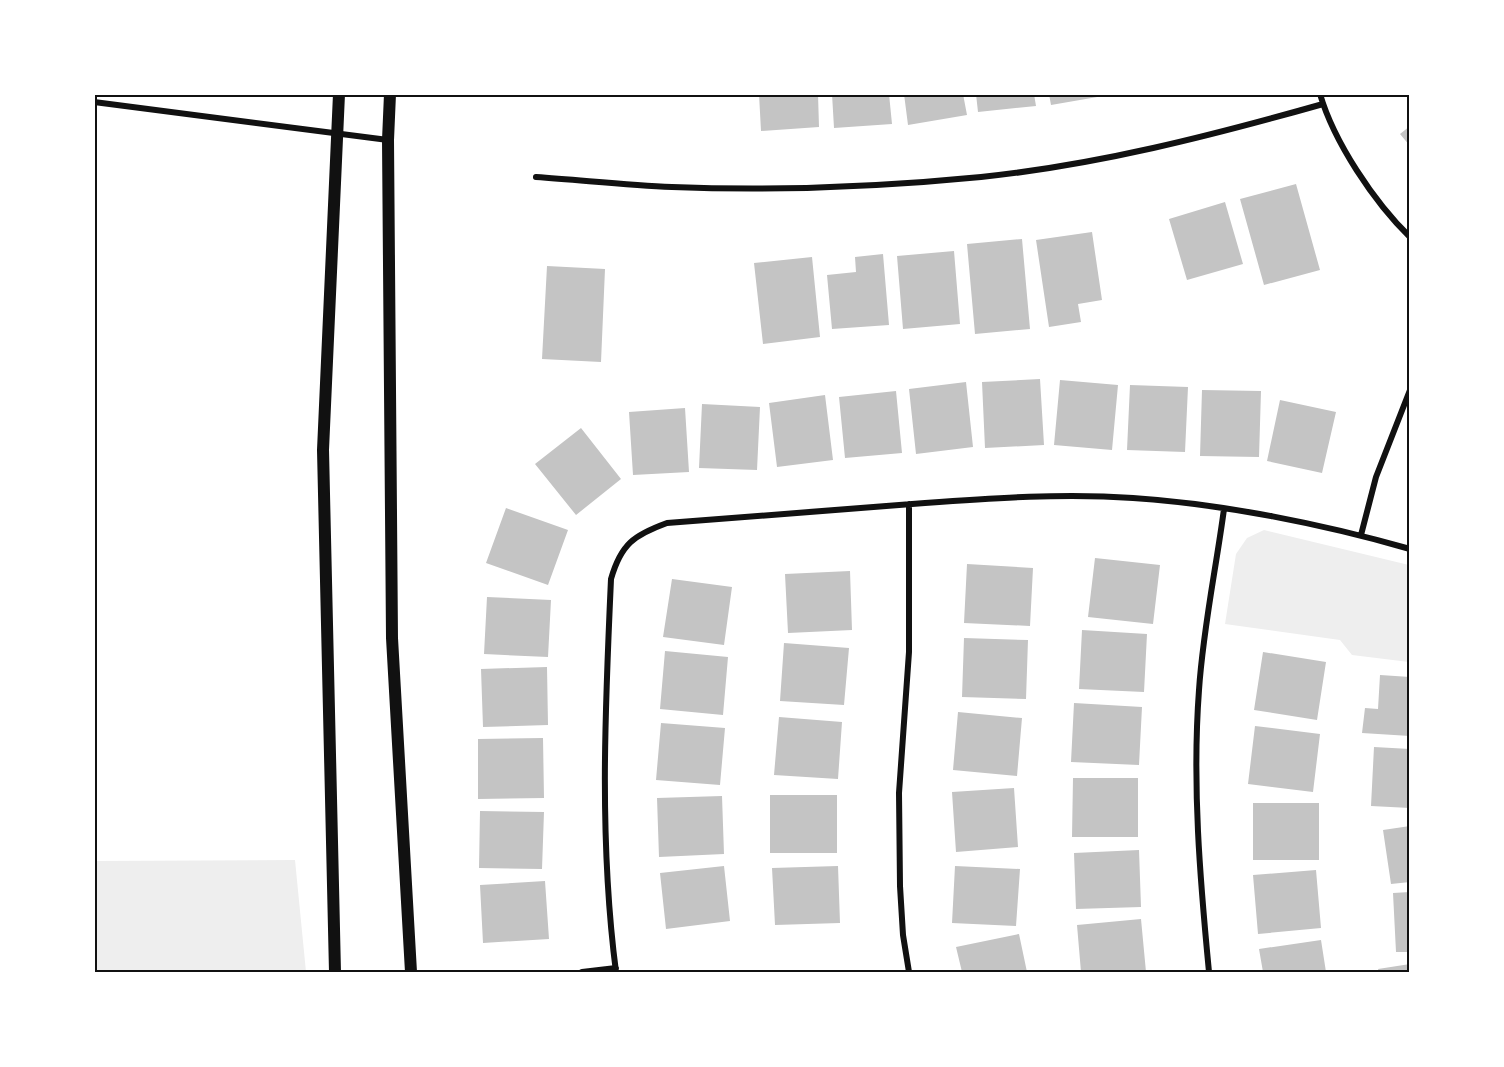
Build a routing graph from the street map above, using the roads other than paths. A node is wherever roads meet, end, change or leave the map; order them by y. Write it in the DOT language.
graph roads {
  1 [pos="339,94"];
  2 [pos="390,94"];
  3 [pos="1320,94"];
  4 [pos="94,102"];
  5 [pos="1323,104"];
  6 [pos="338,133"];
  7 [pos="388,140"];
  8 [pos="536,177"];
  9 [pos="1410,237"];
  10 [pos="1410,390"];
  11 [pos="909,504"];
  12 [pos="1224,508"];
  13 [pos="1361,535"];
  14 [pos="1410,549"];
  15 [pos="616,970"];
  16 [pos="335,972"];
  17 [pos="411,972"];
  18 [pos="582,972"];
  19 [pos="909,972"];
  20 [pos="1209,972"];
  1 -- 6 [label="main road"];
  2 -- 7 [label="main road"];
  3 -- 5 [label="street"];
  4 -- 6 [label="street"];
  5 -- 8 [label="street"];
  5 -- 9 [label="street"];
  6 -- 7 [label="street"];
  6 -- 16 [label="main road"];
  7 -- 17 [label="main road"];
  10 -- 13 [label="street"];
  11 -- 12 [label="street"];
  11 -- 15 [label="street"];
  11 -- 19 [label="street"];
  12 -- 13 [label="street"];
  12 -- 20 [label="street"];
  13 -- 14 [label="street"];
  15 -- 18 [label="street"];
}
